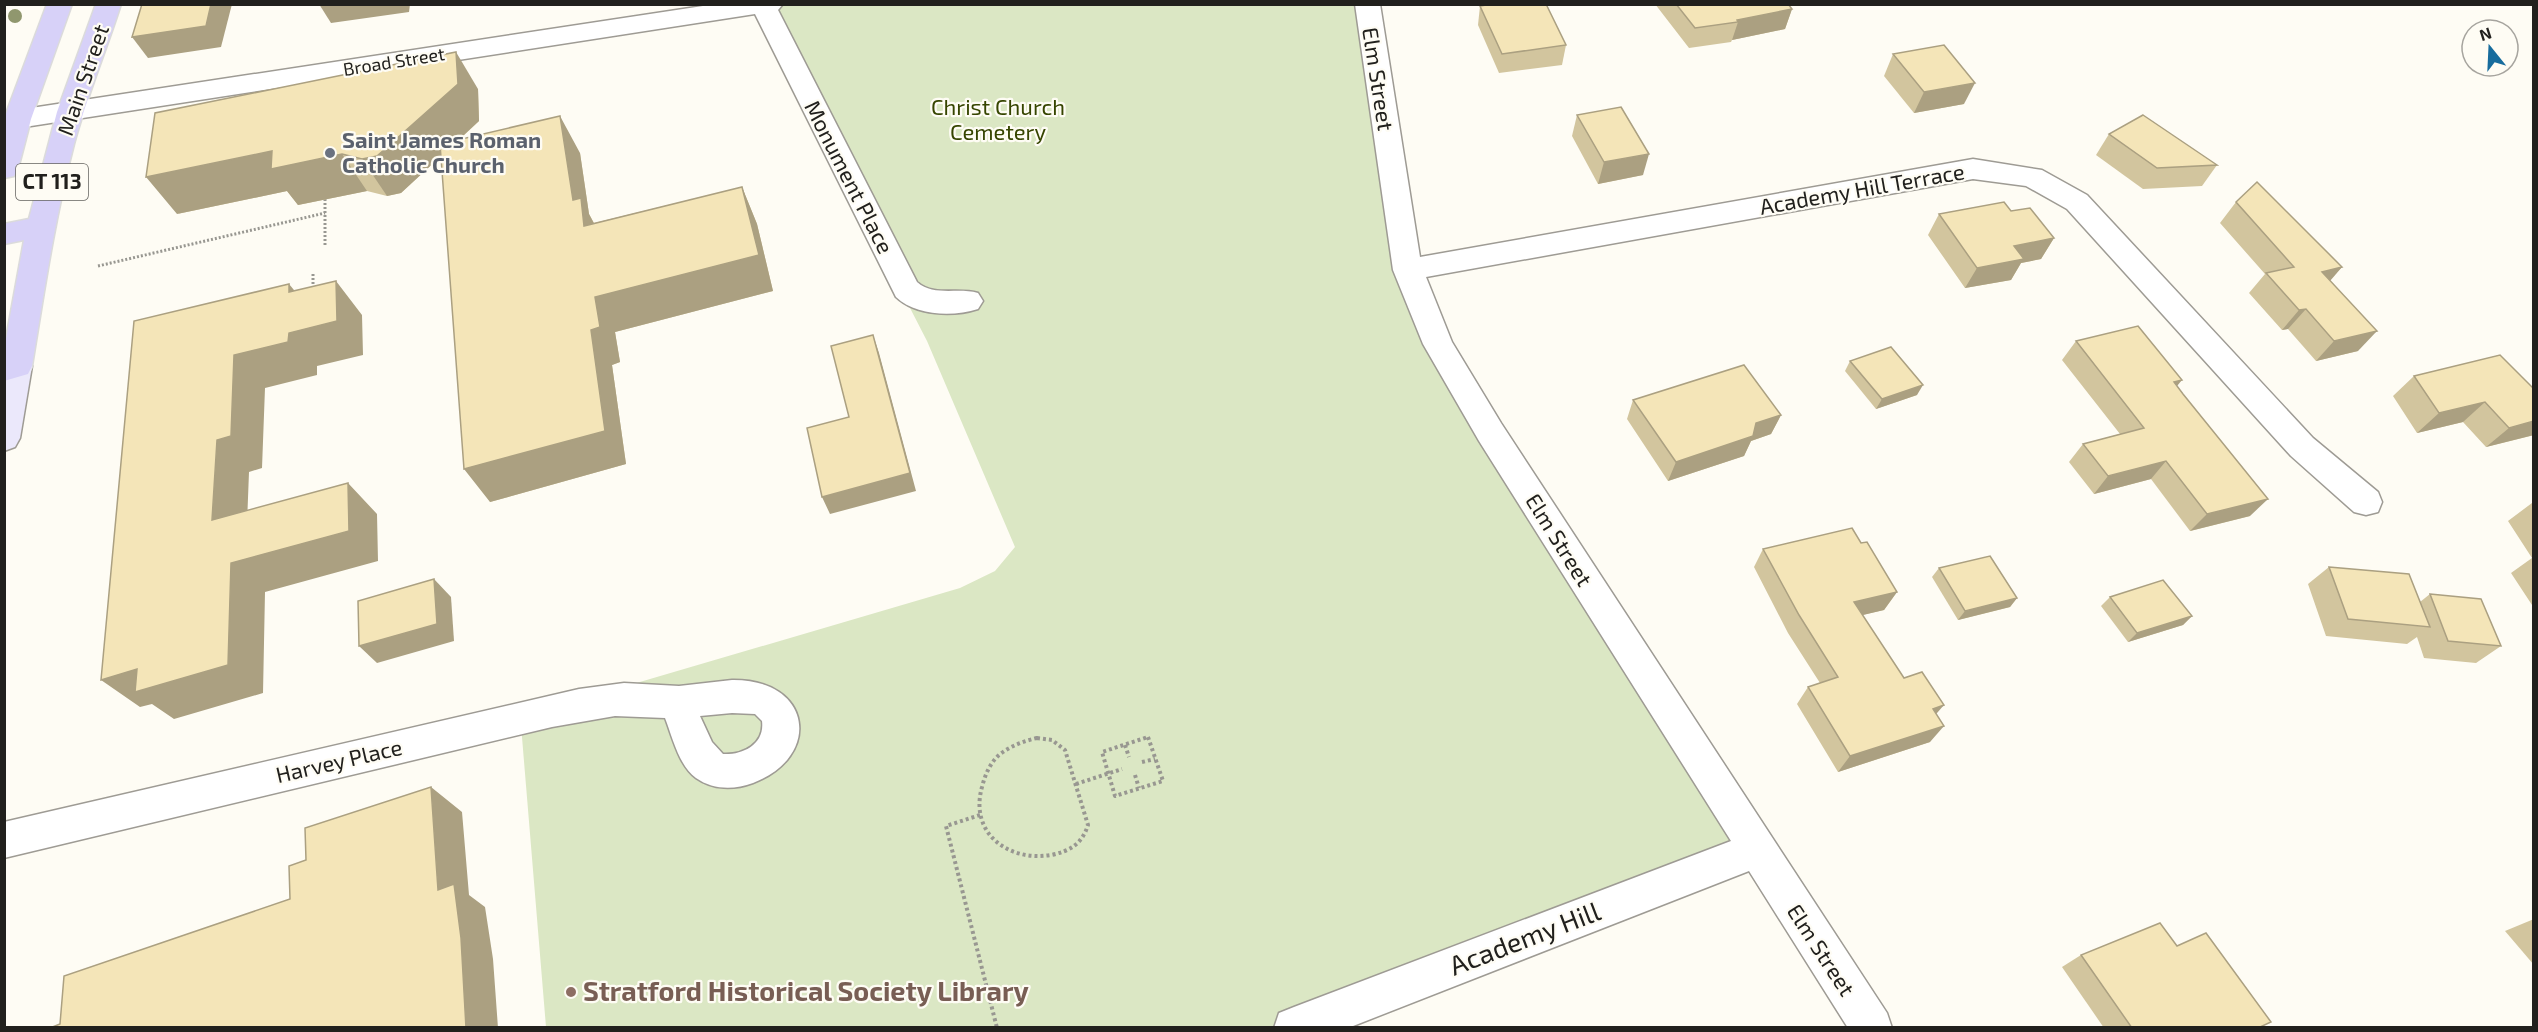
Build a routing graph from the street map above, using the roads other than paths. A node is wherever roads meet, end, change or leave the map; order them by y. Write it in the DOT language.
graph roads {
  1 [pos="60,4"];
  2 [pos="109,4"];
  3 [pos="1367,4"];
  4 [pos="767,5"];
  5 [pos="70,111"];
  6 [pos="18,118"];
  7 [pos="4,169"];
  8 [pos="40,227"];
  9 [pos="4,234"];
  10 [pos="1408,270"];
  11 [pos="968,301"];
  12 [pos="11,368"];
  13 [pos="4,438"];
  14 [pos="2366,502"];
  15 [pos="676,702"];
  16 [pos="4,840"];
  17 [pos="1756,850"];
  18 [pos="1294,1028"];
  19 [pos="1872,1028"];
  1 -- 6 [label="main road, Main Street / CT 113"];
  2 -- 5 [label="main road, Main Street / CT 113"];
  3 -- 10 [label="street, Elm Street"];
  4 -- 5 [label="street, Broad Street"];
  4 -- 11 [label="street, Monument Place"];
  5 -- 6 [label="street, Broad Street"];
  5 -- 8 [label="main road, Main Street / CT 113"];
  6 -- 7 [label="main road, Main Street / CT 113"];
  8 -- 9 [label="main road"];
  8 -- 12 [label="main road, Main Street / CT 113"];
  10 -- 14 [label="street, Academy Hill Terrace"];
  10 -- 17 [label="street, Elm Street"];
  12 -- 13 [label="main road, Main Street / CT 113"];
  15 -- 16 [label="street, Harvey Place"];
  17 -- 18 [label="street, Academy Hill"];
  17 -- 19 [label="street, Elm Street"];
}
